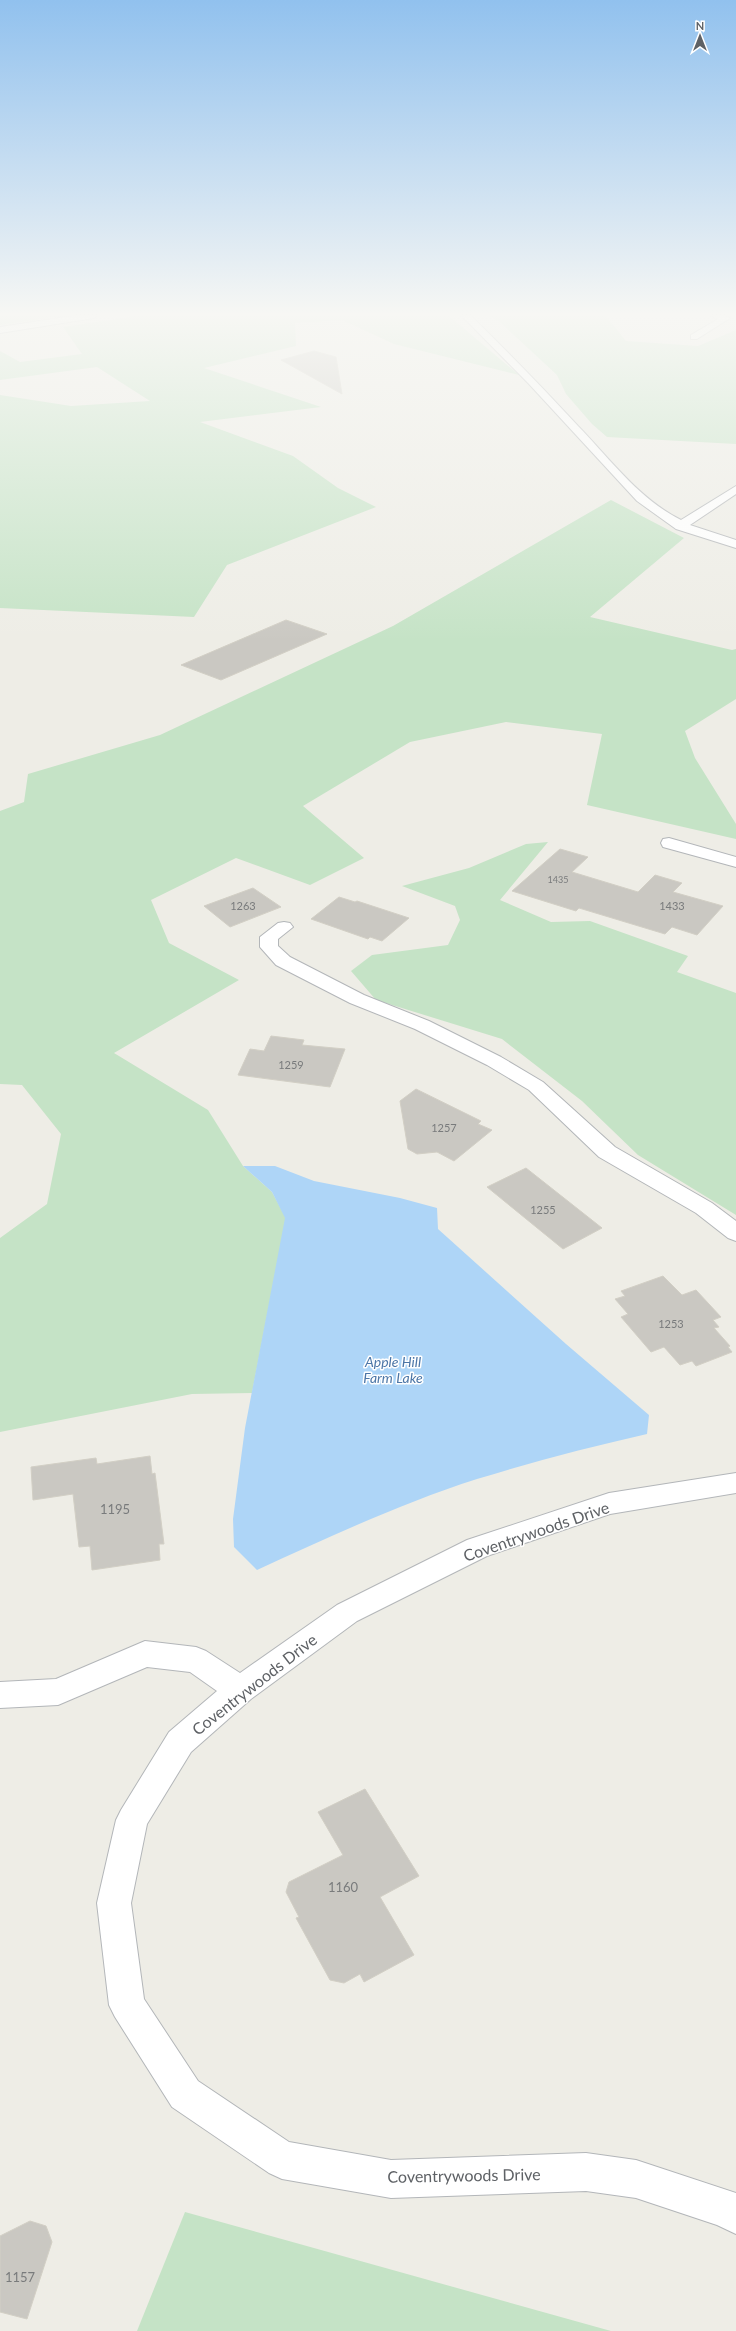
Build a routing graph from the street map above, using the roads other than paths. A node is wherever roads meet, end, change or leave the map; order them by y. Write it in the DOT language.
graph roads {
  1 [pos="571,424"];
  2 [pos="736,489"];
  3 [pos="680,526"];
  4 [pos="736,544"];
  5 [pos="669,843"];
  6 [pos="736,862"];
  7 [pos="284,927"];
  8 [pos="736,1233"];
  9 [pos="736,1483"];
  10 [pos="240,1690"];
  11 [pos="0,1695"];
  12 [pos="736,2214"];
  1 -- 3 [label="street"];
  2 -- 3 [label="street"];
  3 -- 4 [label="street"];
  5 -- 6 [label="street"];
  7 -- 8 [label="street"];
  9 -- 10 [label="street, Coventrywoods Drive"];
  10 -- 11 [label="street"];
  10 -- 12 [label="street, Coventrywoods Drive"];
}
